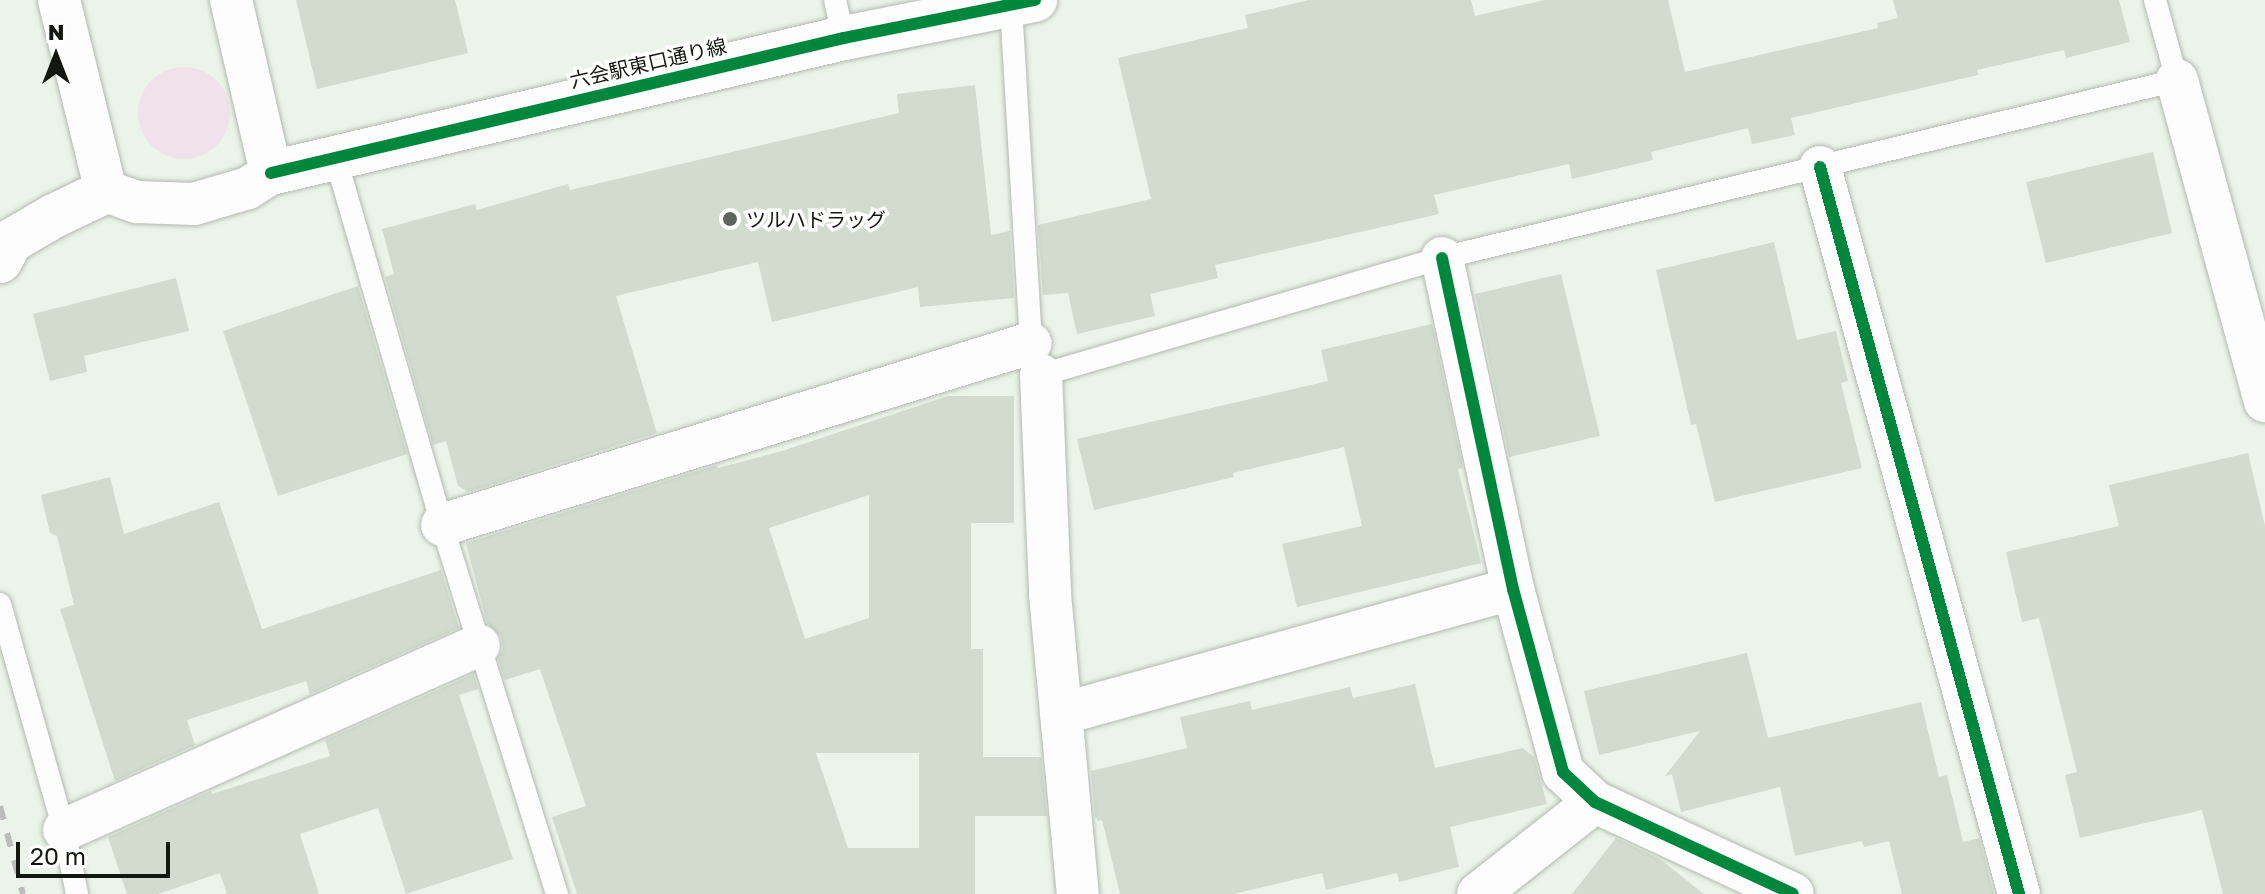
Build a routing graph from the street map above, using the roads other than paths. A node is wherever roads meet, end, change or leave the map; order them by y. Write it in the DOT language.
graph roads {
  1 [pos="59,0"];
  2 [pos="231,0"];
  3 [pos="2155,0"];
  4 [pos="1023,3"];
  5 [pos="839,19"];
  6 [pos="2177,80"];
  7 [pos="335,156"];
  8 [pos="1820,167"];
  9 [pos="271,173"];
  10 [pos="106,191"];
  11 [pos="1442,258"];
  12 [pos="0,261"];
  13 [pos="1036,359"];
  14 [pos="2265,401"];
  15 [pos="442,525"];
  16 [pos="1513,589"];
  17 [pos="0,604"];
  18 [pos="479,645"];
  19 [pos="1061,714"];
  20 [pos="1595,802"];
  21 [pos="64,830"];
  22 [pos="77,894"];
  23 [pos="557,894"];
  24 [pos="1078,894"];
  25 [pos="1478,894"];
  26 [pos="1793,894"];
  27 [pos="2019,894"];
  1 -- 10 [label="street"];
  2 -- 9 [label="street"];
  3 -- 6 [label="lane"];
  4 -- 5 [label="street, 六会駅東口通り線"];
  4 -- 13 [label="lane"];
  5 -- 7 [label="street, 六会駅東口通り線"];
  6 -- 8 [label="lane"];
  6 -- 14 [label="street"];
  7 -- 9 [label="street, 六会駅東口通り線"];
  7 -- 15 [label="lane"];
  8 -- 11 [label="lane"];
  8 -- 27 [label="street"];
  9 -- 10 [label="street"];
  10 -- 12 [label="street"];
  11 -- 13 [label="lane"];
  11 -- 16 [label="street"];
  13 -- 15 [label="street"];
  13 -- 19 [label="street"];
  15 -- 18 [label="lane"];
  16 -- 19 [label="street"];
  16 -- 20 [label="street"];
  17 -- 21 [label="lane"];
  18 -- 21 [label="street"];
  18 -- 23 [label="lane"];
  19 -- 24 [label="street"];
  20 -- 25 [label="street"];
  20 -- 26 [label="street"];
  21 -- 22 [label="lane"];
}
